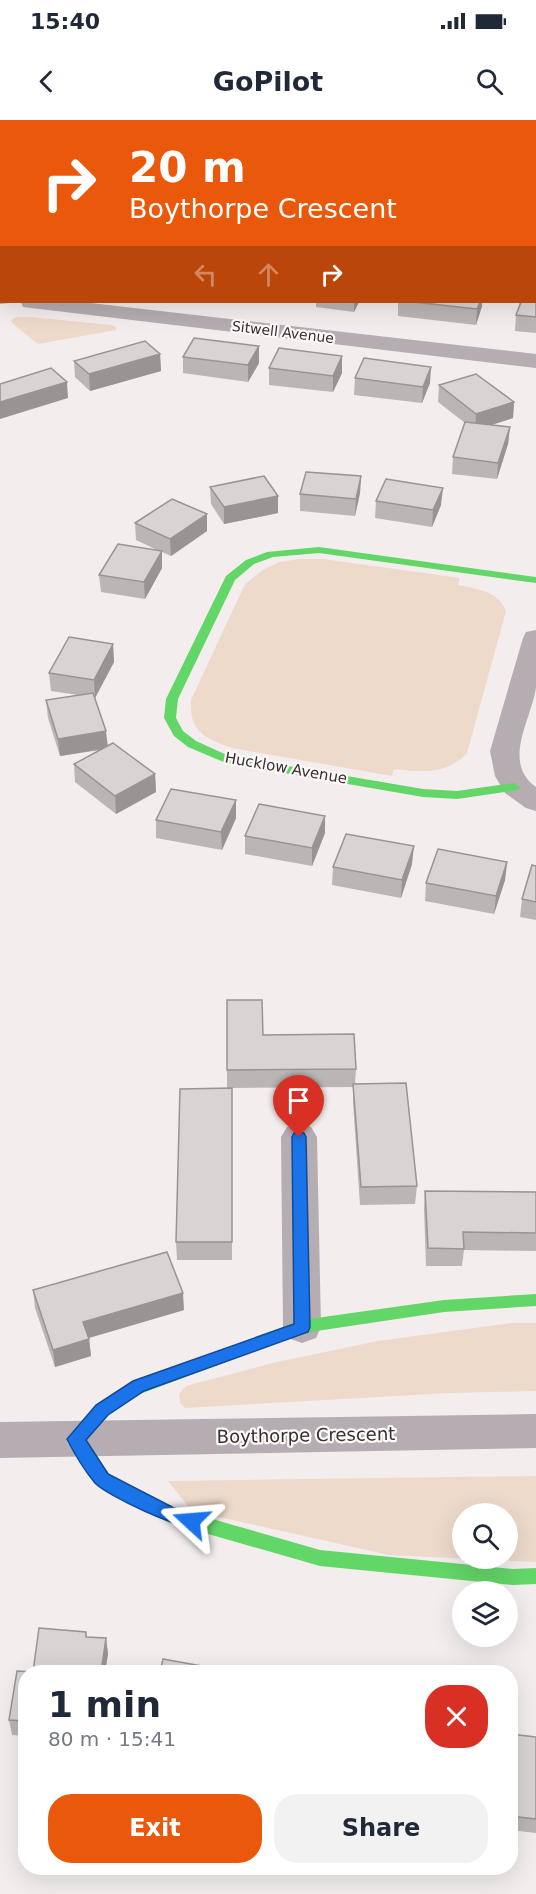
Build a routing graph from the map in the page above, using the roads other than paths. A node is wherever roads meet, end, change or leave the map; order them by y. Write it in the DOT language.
graph roads {
  1 [pos="278,120"];
  2 [pos="284,120"];
  3 [pos="40,303"];
  4 [pos="536,361"];
  5 [pos="536,580"];
  6 [pos="536,638"];
  7 [pos="525,794"];
  8 [pos="299,1137"];
  9 [pos="536,1300"];
  10 [pos="302,1327"];
  11 [pos="536,1431"];
  12 [pos="76,1439"];
  13 [pos="0,1440"];
  14 [pos="536,1576"];
  1 -- 2 [label="lane"];
  3 -- 4 [label="street, Sitwell Avenue"];
  5 -- 7 [label="street, Hucklow Avenue"];
  6 -- 7 [label="street, Hucklow Avenue"];
  8 -- 10 [label="street"];
  9 -- 10 [label="street"];
  10 -- 12 [label="street"];
  11 -- 12 [label="street, Boythorpe Crescent"];
  12 -- 13 [label="street, Boythorpe Crescent"];
  12 -- 14 [label="street"];
}
